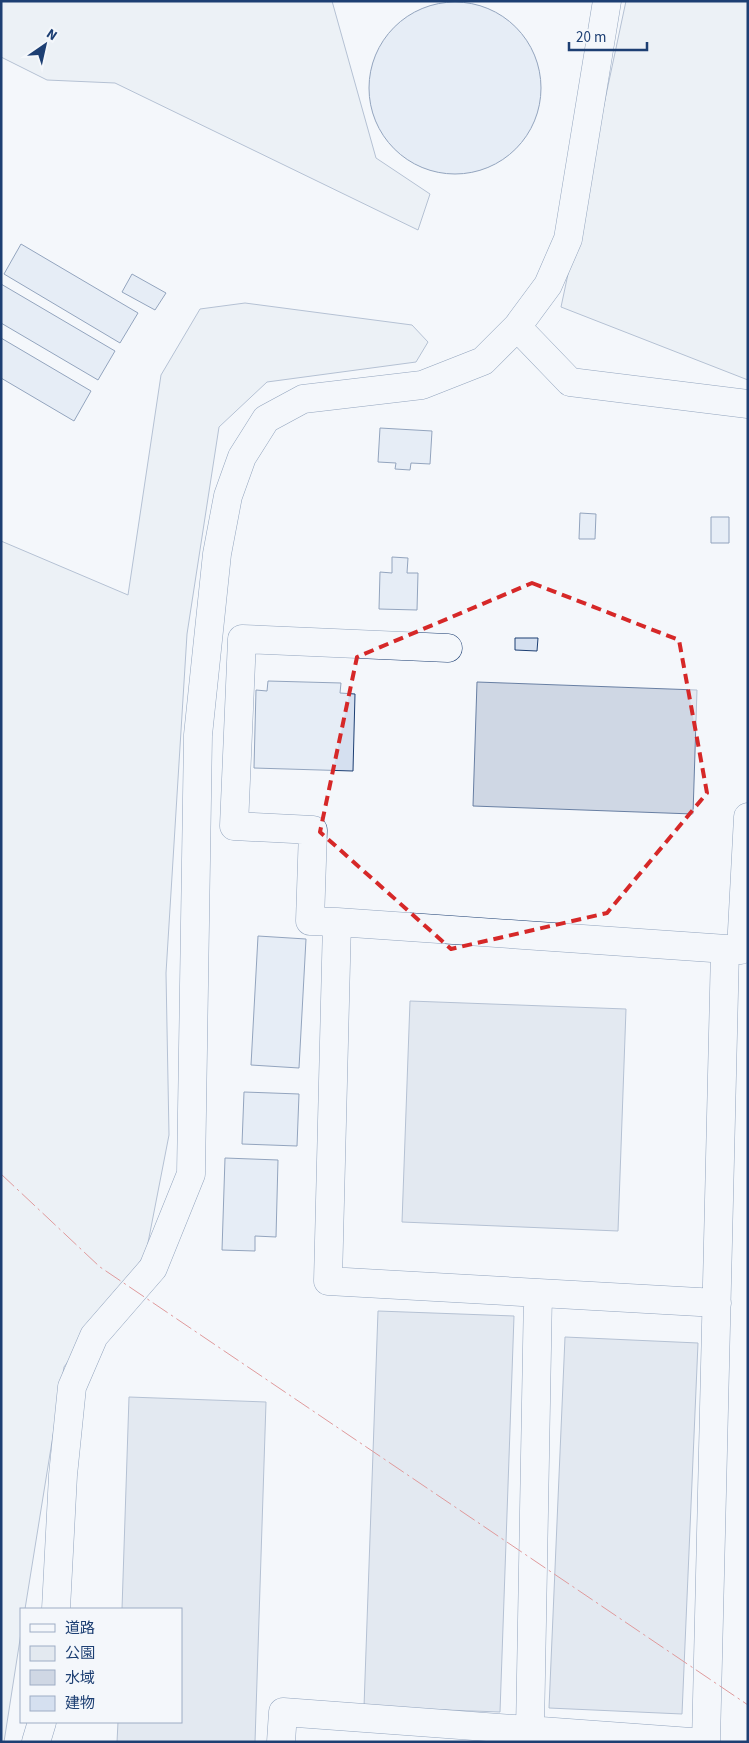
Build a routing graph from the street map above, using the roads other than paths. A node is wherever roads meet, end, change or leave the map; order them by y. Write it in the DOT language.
graph roads {
  1 [pos="607,1"];
  2 [pos="517,327"];
  3 [pos="748,404"];
  4 [pos="448,648"];
  5 [pos="748,817"];
  6 [pos="337,922"];
  7 [pos="725,950"];
  8 [pos="538,1293"];
  9 [pos="717,1303"];
  10 [pos="56,1608"];
  11 [pos="42,1723"];
  12 [pos="530,1730"];
  13 [pos="36,1742"];
  14 [pos="281,1742"];
  15 [pos="691,1742"];
  16 [pos="706,1742"];
  1 -- 2 [label="street"];
  2 -- 3 [label="street"];
  2 -- 10 [label="street"];
  4 -- 6 [label="street"];
  5 -- 7 [label="street"];
  6 -- 7 [label="street"];
  6 -- 8 [label="street"];
  7 -- 9 [label="street"];
  8 -- 9 [label="street"];
  8 -- 12 [label="street"];
  9 -- 16 [label="street"];
  11 -- 13 [label="street"];
  12 -- 14 [label="street"];
  12 -- 15 [label="street"];
}
